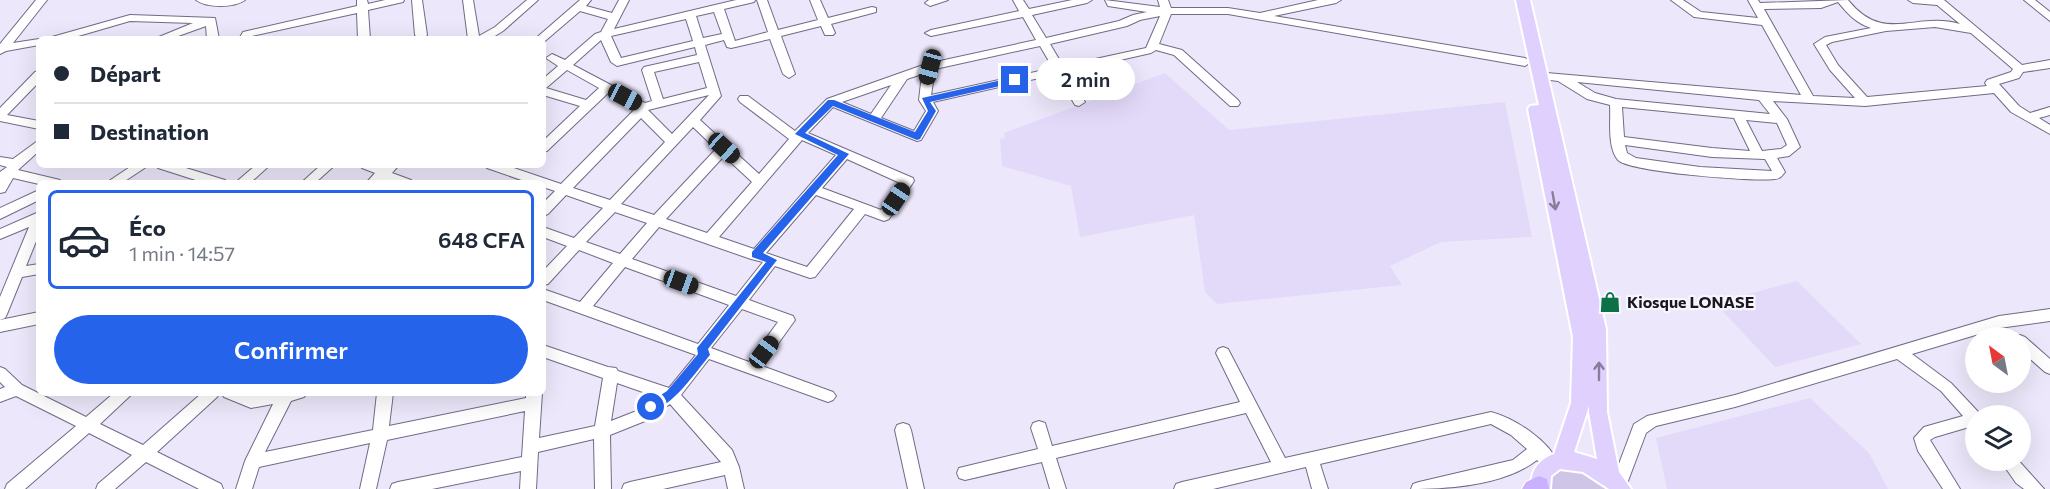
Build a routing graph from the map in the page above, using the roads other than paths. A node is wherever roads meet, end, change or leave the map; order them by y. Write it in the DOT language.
graph roads {
  1 [pos="42,0"];
  2 [pos="201,0"];
  3 [pos="240,0"];
  4 [pos="399,0"];
  5 [pos="417,0"];
  6 [pos="468,0"];
  7 [pos="533,0"];
  8 [pos="624,0"];
  9 [pos="750,0"];
  10 [pos="762,0"];
  11 [pos="815,0"];
  12 [pos="943,0"];
  13 [pos="1018,0"];
  14 [pos="1087,0"];
  15 [pos="1110,0"];
  16 [pos="1252,0"];
  17 [pos="1336,0"];
  18 [pos="1513,0"];
  19 [pos="1523,0"];
  20 [pos="1676,0"];
  21 [pos="1834,0"];
  22 [pos="1842,0"];
  23 [pos="1913,0"];
  24 [pos="2030,0"];
  25 [pos="1938,1"];
  26 [pos="1752,2"];
  27 [pos="582,3"];
  28 [pos="930,3"];
  29 [pos="362,4"];
  30 [pos="1165,5"];
  31 [pos="718,8"];
  32 [pos="872,9"];
  33 [pos="1026,13"];
  34 [pos="690,14"];
  35 [pos="1260,16"];
  36 [pos="615,17"];
  37 [pos="2050,18"];
  38 [pos="211,20"];
  39 [pos="824,21"];
  40 [pos="1765,22"];
  41 [pos="1881,30"];
  42 [pos="774,33"];
  43 [pos="830,33"];
  44 [pos="931,33"];
  45 [pos="1974,33"];
  46 [pos="421,35"];
  47 [pos="605,35"];
  48 [pos="76,36"];
  49 [pos="168,36"];
  50 [pos="213,36"];
  51 [pos="246,36"];
  52 [pos="364,36"];
  53 [pos="474,36"];
  54 [pos="487,36"];
  55 [pos="544,36"];
  56 [pos="728,36"];
  57 [pos="1043,42"];
  58 [pos="36,43"];
  59 [pos="699,43"];
  60 [pos="1153,46"];
  61 [pos="1,49"];
  62 [pos="703,57"];
  63 [pos="552,58"];
  64 [pos="2050,64"];
  65 [pos="566,65"];
  66 [pos="930,67"];
  67 [pos="1532,69"];
  68 [pos="2019,69"];
  69 [pos="1060,70"];
  70 [pos="789,74"];
  71 [pos="903,76"];
  72 [pos="1558,77"];
  73 [pos="36,78"];
  74 [pos="546,82"];
  75 [pos="607,87"];
  76 [pos="26,89"];
  77 [pos="36,89"];
  78 [pos="1996,89"];
  79 [pos="713,90"];
  80 [pos="546,92"];
  81 [pos="1763,97"];
  82 [pos="744,99"];
  83 [pos="1809,99"];
  84 [pos="925,100"];
  85 [pos="1866,100"];
  86 [pos="831,102"];
  87 [pos="1079,102"];
  88 [pos="658,103"];
  89 [pos="1234,103"];
  90 [pos="1616,103"];
  91 [pos="589,105"];
  92 [pos="642,109"];
  93 [pos="2050,111"];
  94 [pos="0,116"];
  95 [pos="1739,117"];
  96 [pos="2029,117"];
  97 [pos="692,119"];
  98 [pos="874,119"];
  99 [pos="1781,119"];
  100 [pos="36,124"];
  101 [pos="2050,130"];
  102 [pos="548,136"];
  103 [pos="798,136"];
  104 [pos="1618,140"];
  105 [pos="672,141"];
  106 [pos="36,147"];
  107 [pos="724,148"];
  108 [pos="1729,153"];
  109 [pos="844,154"];
  110 [pos="1764,155"];
  111 [pos="0,161"];
  112 [pos="138,168"];
  113 [pos="172,168"];
  114 [pos="260,168"];
  115 [pos="325,168"];
  116 [pos="499,168"];
  117 [pos="9,171"];
  118 [pos="1736,172"];
  119 [pos="383,174"];
  120 [pos="516,174"];
  121 [pos="44,180"];
  122 [pos="117,180"];
  123 [pos="210,180"];
  124 [pos="245,180"];
  125 [pos="311,180"];
  126 [pos="398,180"];
  127 [pos="534,180"];
  128 [pos="759,181"];
  129 [pos="546,184"];
  130 [pos="0,189"];
  131 [pos="813,189"];
  132 [pos="564,190"];
  133 [pos="36,196"];
  134 [pos="612,206"];
  135 [pos="546,208"];
  136 [pos="862,208"];
  137 [pos="0,214"];
  138 [pos="36,219"];
  139 [pos="657,221"];
  140 [pos="36,226"];
  141 [pos="546,233"];
  142 [pos="0,234"];
  143 [pos="710,239"];
  144 [pos="576,244"];
  145 [pos="756,255"];
  146 [pos="772,260"];
  147 [pos="623,261"];
  148 [pos="36,270"];
  149 [pos="17,273"];
  150 [pos="546,277"];
  151 [pos="546,295"];
  152 [pos="739,303"];
  153 [pos="583,308"];
  154 [pos="0,314"];
  155 [pos="2050,315"];
  156 [pos="36,319"];
  157 [pos="1999,322"];
  158 [pos="0,326"];
  159 [pos="2005,327"];
  160 [pos="703,351"];
  161 [pos="2031,351"];
  162 [pos="546,352"];
  163 [pos="1223,353"];
  164 [pos="1900,353"];
  165 [pos="2050,368"];
  166 [pos="752,369"];
  167 [pos="611,372"];
  168 [pos="0,373"];
  169 [pos="17,389"];
  170 [pos="36,395"];
  171 [pos="671,395"];
  172 [pos="0,396"];
  173 [pos="38,396"];
  174 [pos="122,396"];
  175 [pos="209,396"];
  176 [pos="236,396"];
  177 [pos="279,396"];
  178 [pos="288,396"];
  179 [pos="385,396"];
  180 [pos="828,396"];
  181 [pos="534,398"];
  182 [pos="1250,406"];
  183 [pos="1965,408"];
  184 [pos="1965,422"];
  185 [pos="88,425"];
  186 [pos="1039,428"];
  187 [pos="903,430"];
  188 [pos="602,432"];
  189 [pos="380,435"];
  190 [pos="144,453"];
  191 [pos="529,454"];
  192 [pos="1047,454"];
  193 [pos="1550,458"];
  194 [pos="1311,459"];
  195 [pos="253,461"];
  196 [pos="1281,466"];
  197 [pos="2017,471"];
  198 [pos="965,473"];
  199 [pos="736,480"];
  200 [pos="1617,483"];
  201 [pos="448,484"];
  202 [pos="207,487"];
  203 [pos="651,487"];
  204 [pos="1537,488"];
  205 [pos="13,489"];
  206 [pos="104,489"];
  207 [pos="244,489"];
  208 [pos="368,489"];
  209 [pos="398,489"];
  210 [pos="528,489"];
  211 [pos="603,489"];
  212 [pos="630,489"];
  213 [pos="916,489"];
  214 [pos="1058,489"];
  215 [pos="1182,489"];
  216 [pos="1320,489"];
  217 [pos="1419,489"];
  218 [pos="1952,489"];
  219 [pos="2036,489"];
  1 -- 61 [label="street"];
  2 -- 3 [label="street"];
  4 -- 29 [label="street"];
  5 -- 46 [label="street"];
  6 -- 53 [label="street"];
  7 -- 54 [label="street"];
  8 -- 36 [label="street"];
  9 -- 31 [label="street"];
  10 -- 42 [label="street"];
  11 -- 39 [label="street"];
  12 -- 28 [label="street"];
  13 -- 33 [label="street"];
  14 -- 33 [label="street"];
  15 -- 30 [label="street"];
  16 -- 35 [label="street"];
  17 -- 35 [label="street"];
  18 -- 67 [label="main road"];
  19 -- 67 [label="main road"];
  20 -- 40 [label="street"];
  21 -- 26 [label="street"];
  22 -- 41 [label="street"];
  23 -- 25 [label="street"];
  24 -- 37 [label="street"];
  25 -- 45 [label="street"];
  26 -- 40 [label="street"];
  27 -- 36 [label="street"];
  27 -- 55 [label="street"];
  29 -- 51 [label="street"];
  29 -- 52 [label="street"];
  30 -- 35 [label="street"];
  30 -- 57 [label="street"];
  30 -- 60 [label="street"];
  31 -- 34 [label="street"];
  31 -- 56 [label="street"];
  32 -- 39 [label="street"];
  33 -- 44 [label="street"];
  33 -- 57 [label="street"];
  34 -- 47 [label="street"];
  34 -- 59 [label="street"];
  35 -- 67 [label="street"];
  36 -- 47 [label="street"];
  38 -- 48 [label="street"];
  38 -- 49 [label="street"];
  38 -- 50 [label="street"];
  39 -- 42 [label="street"];
  39 -- 43 [label="street"];
  40 -- 83 [label="street"];
  41 -- 45 [label="street"];
  41 -- 85 [label="street"];
  42 -- 56 [label="street"];
  42 -- 70 [label="street"];
  45 -- 68 [label="street"];
  47 -- 59 [label="street"];
  47 -- 65 [label="street"];
  56 -- 59 [label="street"];
  57 -- 66 [label="street"];
  57 -- 69 [label="street"];
  58 -- 61 [label="street"];
  59 -- 62 [label="street"];
  60 -- 69 [label="street"];
  60 -- 89 [label="street"];
  62 -- 79 [label="street"];
  62 -- 88 [label="street"];
  63 -- 65 [label="street"];
  64 -- 68 [label="street"];
  65 -- 74 [label="street"];
  65 -- 75 [label="street"];
  66 -- 71 [label="street"];
  66 -- 84 [label="street"];
  67 -- 72 [label="street"];
  67 -- 193 [label="main road, one-way"];
  200 -- 67 [label="main road, one-way"];
  68 -- 78 [label="street"];
  69 -- 84 [label="street"];
  69 -- 87 [label="street"];
  71 -- 86 [label="street"];
  71 -- 98 [label="street"];
  72 -- 81 [label="street"];
  72 -- 90 [label="street"];
  73 -- 76 [label="street"];
  75 -- 91 [label="street"];
  75 -- 92 [label="street"];
  76 -- 77 [label="street"];
  76 -- 94 [label="street"];
  78 -- 85 [label="street"];
  78 -- 96 [label="street"];
  79 -- 88 [label="street"];
  79 -- 97 [label="street"];
  80 -- 91 [label="street"];
  81 -- 83 [label="street"];
  81 -- 99 [label="street"];
  82 -- 103 [label="street"];
  83 -- 85 [label="street"];
  84 -- 98 [label="street"];
  86 -- 98 [label="street"];
  86 -- 103 [label="street"];
  88 -- 92 [label="street"];
  90 -- 95 [label="street"];
  90 -- 104 [label="street"];
  91 -- 102 [label="street"];
  92 -- 105 [label="street"];
  92 -- 132 [label="street"];
  93 -- 96 [label="street"];
  94 -- 100 [label="street"];
  95 -- 99 [label="street"];
  95 -- 110 [label="street"];
  96 -- 101 [label="street"];
  97 -- 105 [label="street"];
  97 -- 107 [label="street"];
  99 -- 110 [label="street"];
  103 -- 109 [label="street"];
  103 -- 128 [label="street"];
  104 -- 108 [label="street"];
  104 -- 118 [label="street"];
  105 -- 134 [label="street"];
  106 -- 117 [label="street"];
  107 -- 128 [label="street"];
  107 -- 139 [label="street"];
  108 -- 110 [label="street"];
  108 -- 118 [label="street"];
  109 -- 131 [label="street"];
  109 -- 136 [label="street"];
  110 -- 118 [label="street"];
  111 -- 117 [label="street"];
  112 -- 122 [label="street"];
  113 -- 123 [label="street"];
  114 -- 124 [label="street"];
  115 -- 125 [label="street"];
  116 -- 120 [label="street"];
  117 -- 121 [label="street"];
  117 -- 130 [label="street"];
  119 -- 126 [label="street"];
  120 -- 127 [label="street"];
  128 -- 143 [label="street"];
  129 -- 132 [label="street"];
  131 -- 136 [label="street"];
  131 -- 145 [label="street"];
  132 -- 134 [label="street"];
  132 -- 135 [label="street"];
  133 -- 137 [label="street"];
  134 -- 139 [label="street"];
  134 -- 144 [label="street"];
  136 -- 146 [label="street"];
  138 -- 142 [label="street"];
  139 -- 143 [label="street"];
  139 -- 147 [label="street"];
  140 -- 149 [label="street"];
  141 -- 144 [label="street"];
  143 -- 145 [label="street"];
  144 -- 147 [label="street"];
  144 -- 150 [label="street"];
  145 -- 146 [label="street"];
  146 -- 152 [label="street"];
  147 -- 152 [label="street"];
  147 -- 153 [label="street"];
  148 -- 149 [label="street"];
  149 -- 154 [label="street"];
  151 -- 153 [label="street"];
  152 -- 160 [label="street"];
  152 -- 166 [label="street"];
  153 -- 160 [label="street"];
  155 -- 157 [label="street"];
  156 -- 158 [label="street"];
  157 -- 159 [label="street"];
  157 -- 164 [label="street"];
  160 -- 166 [label="street"];
  160 -- 171 [label="street"];
  161 -- 165 [label="street"];
  162 -- 167 [label="street"];
  163 -- 182 [label="street"];
  164 -- 183 [label="street"];
  164 -- 200 [label="street"];
  166 -- 180 [label="street"];
  167 -- 171 [label="street"];
  167 -- 188 [label="street"];
  168 -- 169 [label="street"];
  169 -- 170 [label="street"];
  169 -- 172 [label="street"];
  171 -- 188 [label="street"];
  171 -- 199 [label="street"];
  173 -- 185 [label="street"];
  174 -- 185 [label="street"];
  175 -- 190 [label="street"];
  176 -- 177 [label="street"];
  178 -- 195 [label="street"];
  179 -- 189 [label="street"];
  181 -- 189 [label="street"];
  181 -- 191 [label="street"];
  182 -- 192 [label="street"];
  182 -- 196 [label="street"];
  184 -- 218 [label="street"];
  185 -- 190 [label="street"];
  185 -- 205 [label="street"];
  186 -- 192 [label="street"];
  187 -- 213 [label="street"];
  188 -- 191 [label="street"];
  188 -- 211 [label="street"];
  189 -- 195 [label="street"];
  189 -- 208 [label="street"];
  190 -- 202 [label="street"];
  190 -- 206 [label="street"];
  191 -- 201 [label="street"];
  191 -- 210 [label="street"];
  192 -- 198 [label="street"];
  192 -- 214 [label="street"];
  193 -- 194 [label="street"];
  193 -- 200 [label="main road"];
  193 -- 204 [label="main road"];
  193 -- 217 [label="street"];
  194 -- 196 [label="street"];
  194 -- 216 [label="street"];
  195 -- 207 [label="street"];
  196 -- 215 [label="street"];
  197 -- 219 [label="street"];
  199 -- 203 [label="street"];
  201 -- 209 [label="street"];
  203 -- 212 [label="street"];
}
